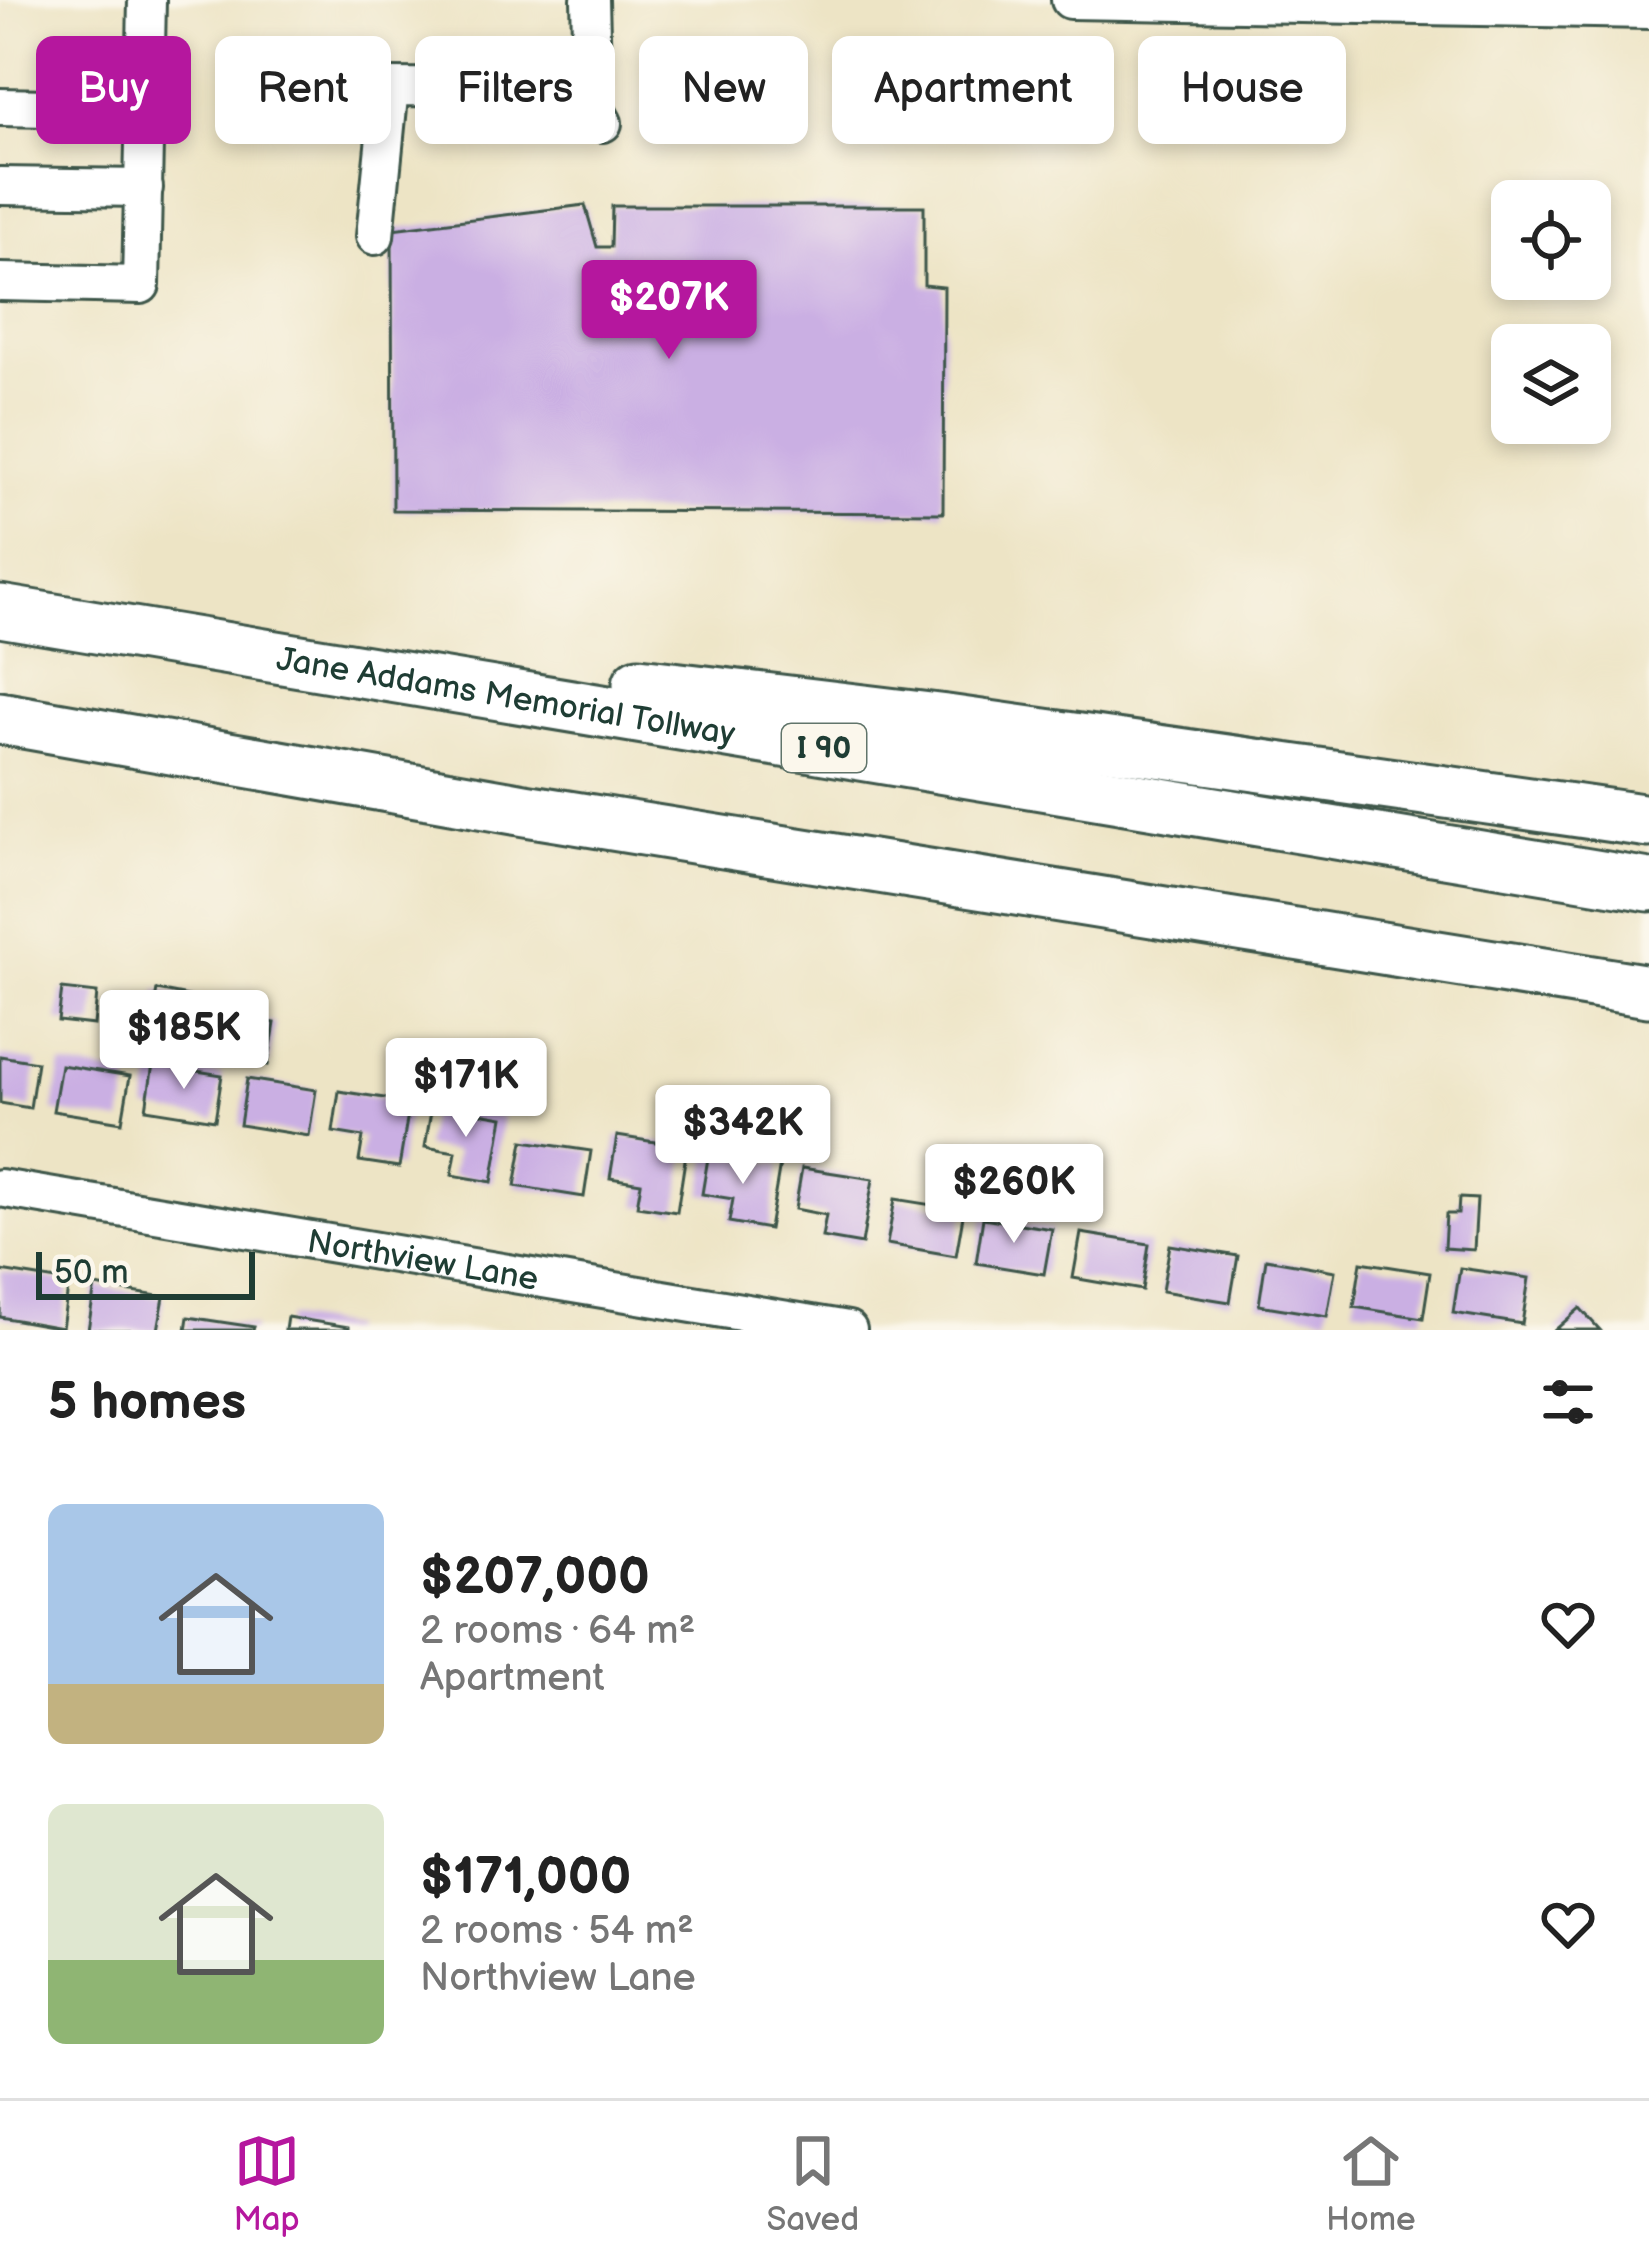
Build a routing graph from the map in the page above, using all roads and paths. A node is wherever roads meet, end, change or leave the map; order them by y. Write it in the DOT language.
graph roads {
  1 [pos="148,0"];
  2 [pos="590,0"];
  3 [pos="1070,0"];
  4 [pos="1649,10"];
  5 [pos="147,36"];
  6 [pos="0,107"];
  7 [pos="36,108"];
  8 [pos="145,144"];
  9 [pos="0,186"];
  10 [pos="144,188"];
  11 [pos="375,236"];
  12 [pos="0,282"];
  13 [pos="0,611"];
  14 [pos="110,629"];
  15 [pos="0,718"];
  16 [pos="1649,821"];
  17 [pos="1649,885"];
  18 [pos="1649,991"];
  19 [pos="0,1188"];
  20 [pos="848,1330"];
  1 -- 5 [label="street"];
  2 -- 11 [label="street"];
  3 -- 4 [label="street"];
  6 -- 7 [label="street"];
  8 -- 10 [label="street"];
  9 -- 10 [label="street"];
  10 -- 12 [label="street"];
  13 -- 14 [label="highway, Jane Addams Memorial Tollway / I 90"];
  14 -- 16 [label="highway"];
  14 -- 17 [label="highway, Jane Addams Memorial Tollway / I 90"];
  15 -- 18 [label="highway"];
  19 -- 20 [label="street, Northview Lane"];
}
